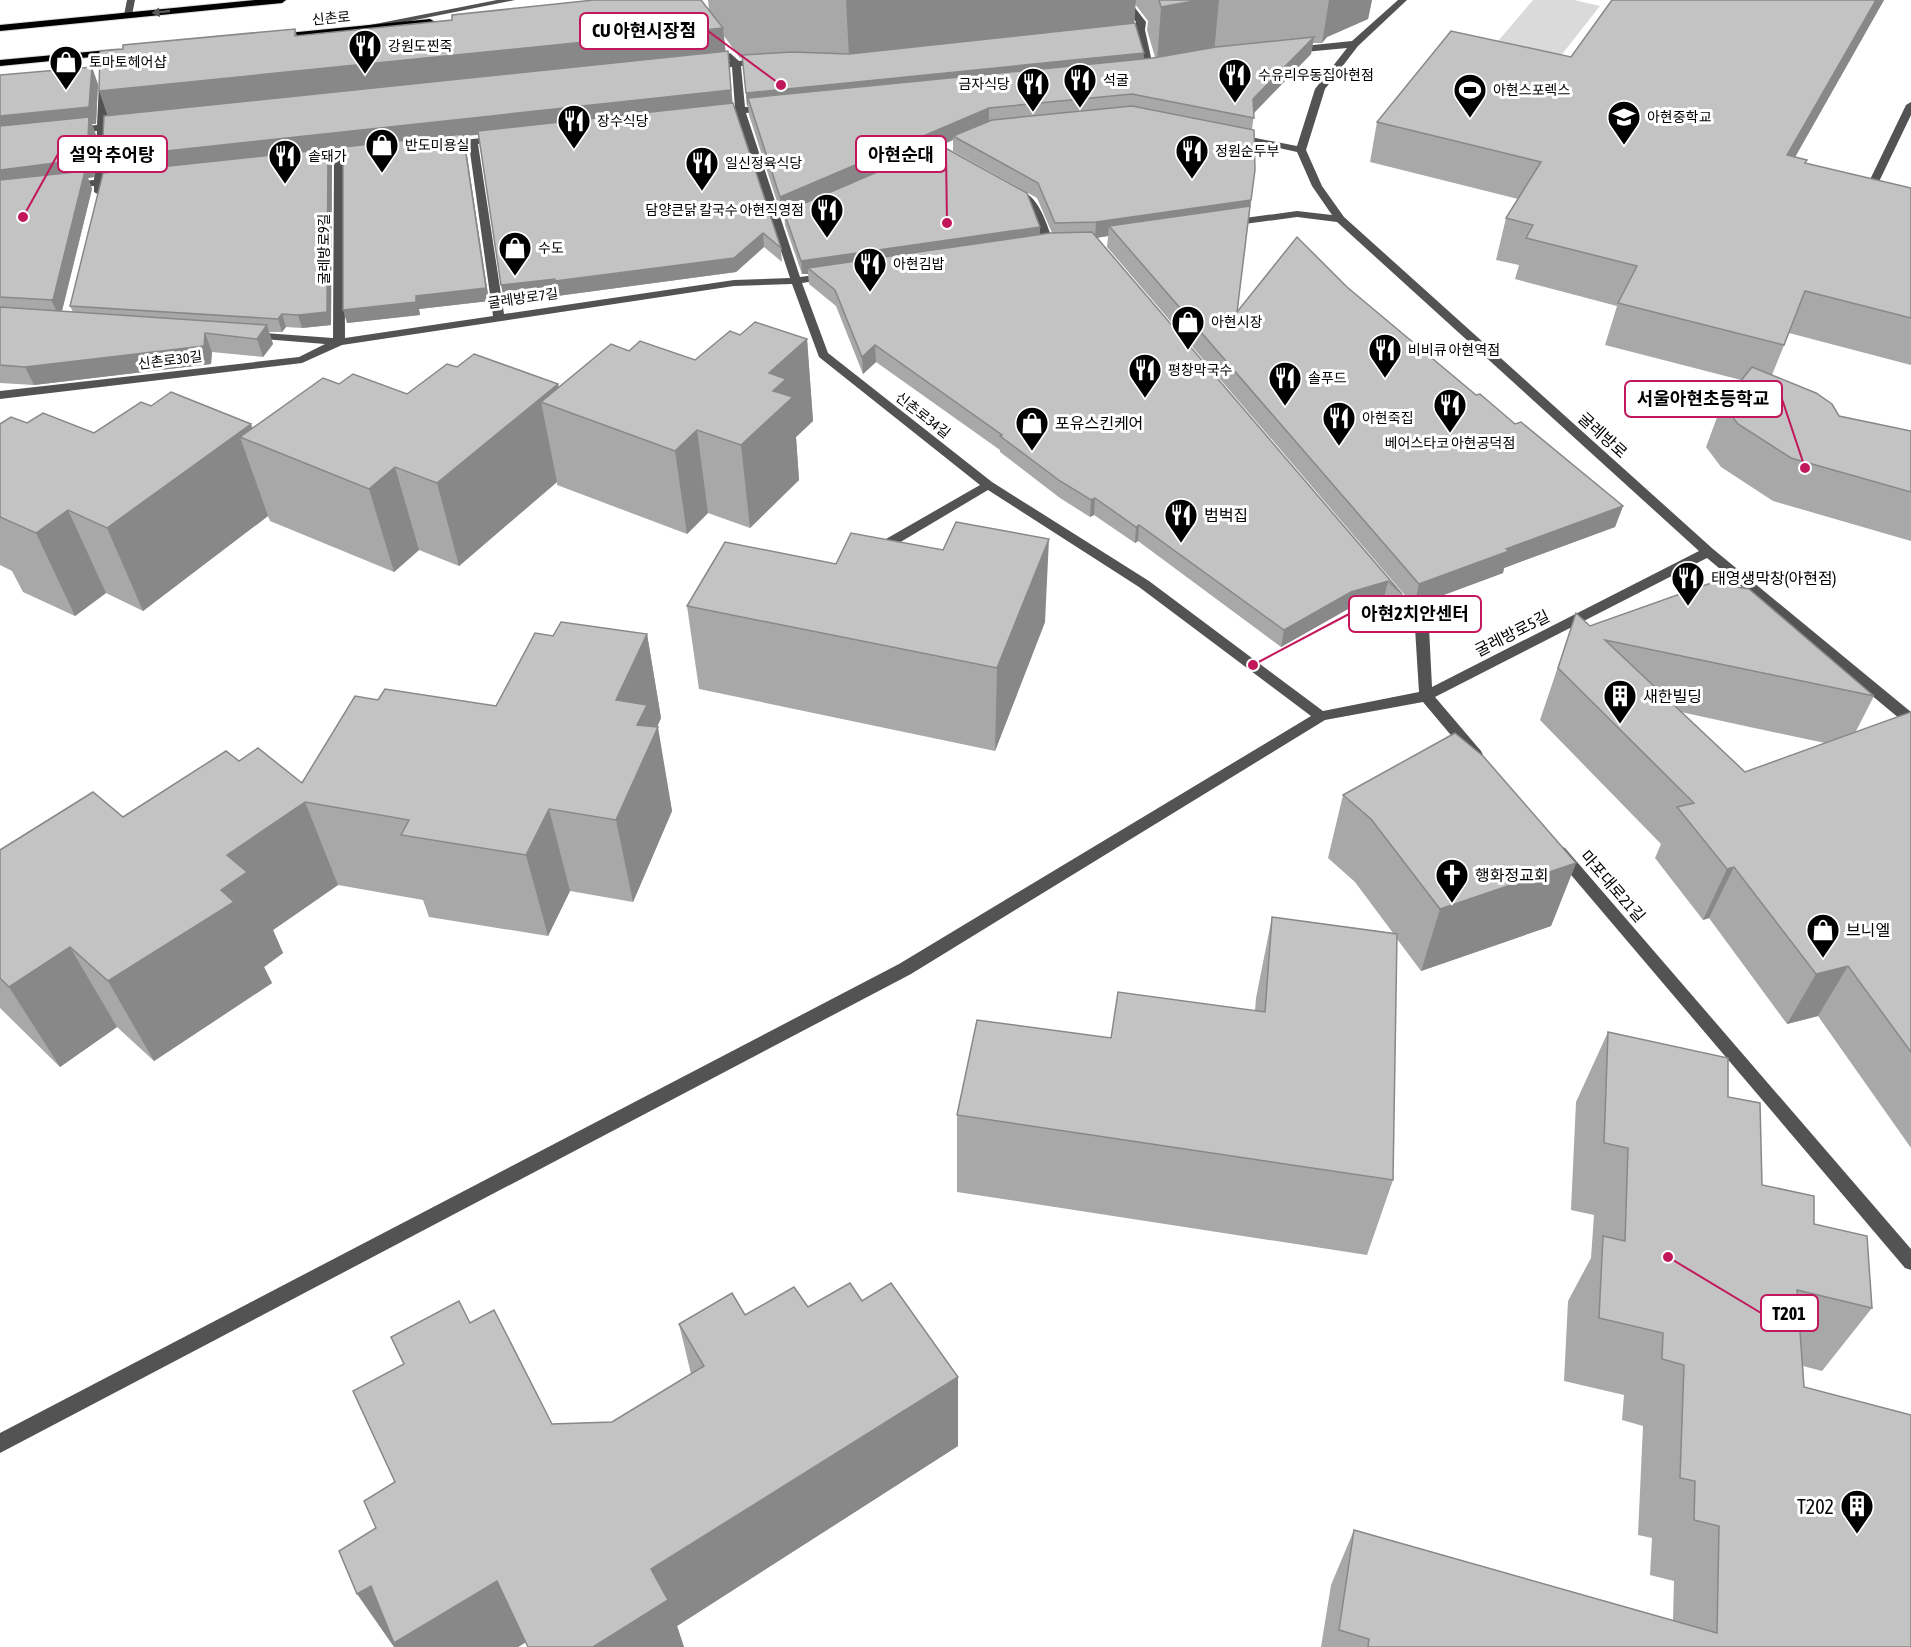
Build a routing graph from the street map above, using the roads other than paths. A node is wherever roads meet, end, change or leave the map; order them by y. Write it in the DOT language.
graph roads {
  1 [pos="131,0"];
  2 [pos="282,0"];
  3 [pos="511,0"];
  4 [pos="1124,0"];
  5 [pos="1403,0"];
  6 [pos="128,15"];
  7 [pos="478,18"];
  8 [pos="0,28"];
  9 [pos="350,30"];
  10 [pos="1140,30"];
  11 [pos="1105,33"];
  12 [pos="268,38"];
  13 [pos="1355,44"];
  14 [pos="722,45"];
  15 [pos="128,51"];
  16 [pos="1284,51"];
  17 [pos="770,60"];
  18 [pos="0,63"];
  19 [pos="735,63"];
  20 [pos="105,64"];
  21 [pos="700,67"];
  22 [pos="1139,70"];
  23 [pos="1911,105"];
  24 [pos="776,107"];
  25 [pos="740,111"];
  26 [pos="705,115"];
  27 [pos="139,123"];
  28 [pos="103,127"];
  29 [pos="57,132"];
  30 [pos="1222,134"];
  31 [pos="508,138"];
  32 [pos="473,142"];
  33 [pos="439,146"];
  34 [pos="1301,150"];
  35 [pos="372,153"];
  36 [pos="339,156"];
  37 [pos="303,160"];
  38 [pos="125,180"];
  39 [pos="101,182"];
  40 [pos="1002,186"];
  41 [pos="56,187"];
  42 [pos="1870,190"];
  43 [pos="96,204"];
  44 [pos="1340,219"];
  45 [pos="1214,226"];
  46 [pos="1049,244"];
  47 [pos="842,274"];
  48 [pos="796,281"];
  49 [pos="499,316"];
  50 [pos="240,334"];
  51 [pos="339,342"];
  52 [pos="0,395"];
  53 [pos="988,485"];
  54 [pos="1708,552"];
  55 [pos="868,555"];
  56 [pos="1375,572"];
  57 [pos="1426,696"];
  58 [pos="1321,716"];
  59 [pos="1911,720"];
  60 [pos="1488,769"];
  61 [pos="1551,841"];
  62 [pos="1911,1262"];
  63 [pos="0,1443"];
  1 -- 6 [label="street"];
  2 -- 6 [label="main road, one-way"];
  3 -- 9 [label="street"];
  4 -- 10 [label="street"];
  5 -- 13 [label="street"];
  6 -- 8 [label="main road"];
  7 -- 9 [label="main road, 신촌로"];
  9 -- 12 [label="main road, 신촌로"];
  10 -- 11 [label="street"];
  10 -- 22 [label="street"];
  13 -- 16 [label="street"];
  13 -- 34 [label="street"];
  14 -- 19 [label="street, 신촌로34길"];
  15 -- 20 [label="main road"];
  17 -- 19 [label="street"];
  18 -- 20 [label="main road"];
  19 -- 21 [label="street"];
  19 -- 25 [label="street, 신촌로34길"];
  20 -- 28 [label="street"];
  23 -- 42 [label="street"];
  24 -- 25 [label="street"];
  25 -- 26 [label="street"];
  25 -- 48 [label="street, 신촌로34길"];
  27 -- 28 [label="street"];
  28 -- 29 [label="street"];
  28 -- 39 [label="street"];
  30 -- 34 [label="street"];
  31 -- 32 [label="street"];
  32 -- 33 [label="street"];
  32 -- 49 [label="street"];
  34 -- 44 [label="street, 굴레방로"];
  35 -- 36 [label="street"];
  36 -- 37 [label="street"];
  36 -- 51 [label="street, 굴레방로9길"];
  38 -- 39 [label="street"];
  39 -- 41 [label="street"];
  39 -- 43 [label="street"];
  40 -- 46 [label="street"];
  44 -- 45 [label="street"];
  44 -- 54 [label="street, 굴레방로"];
  47 -- 48 [label="street, 굴레방로7길"];
  48 -- 49 [label="street, 굴레방로7길"];
  48 -- 53 [label="street, 신촌로34길"];
  49 -- 51 [label="street, 굴레방로7길"];
  50 -- 51 [label="street, 굴레방로7길"];
  51 -- 52 [label="street, 신촌로30길"];
  53 -- 55 [label="street"];
  53 -- 58 [label="street, 신촌로34길"];
  54 -- 57 [label="street, 굴레방로5길"];
  54 -- 59 [label="street, 굴레방로"];
  56 -- 57 [label="street"];
  57 -- 58 [label="street, 굴레방로5길"];
  57 -- 60 [label="street"];
  58 -- 63 [label="street"];
  61 -- 62 [label="street, 마포대로21길"];
}
